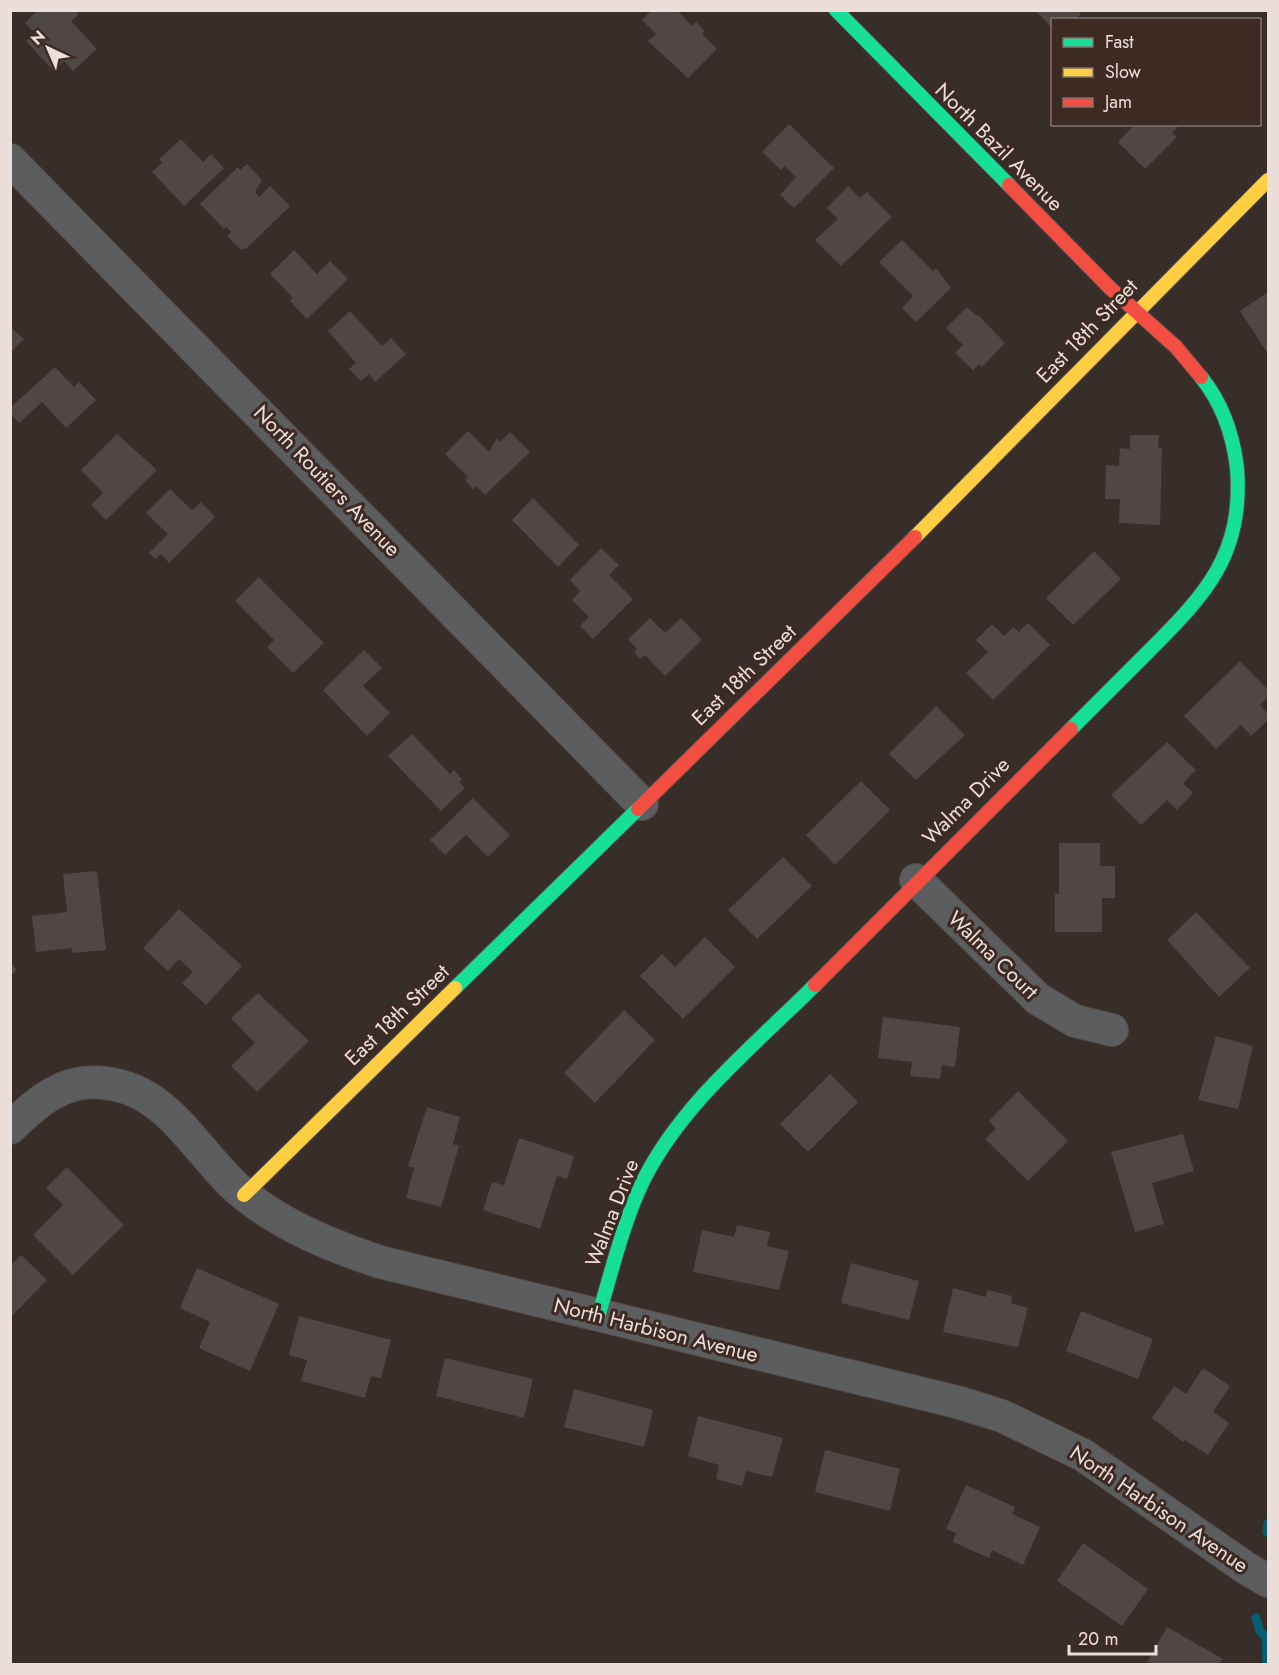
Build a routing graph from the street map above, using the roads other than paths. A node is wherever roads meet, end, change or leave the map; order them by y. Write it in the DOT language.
graph roads {
  1 [pos="836,10"];
  2 [pos="10,160"];
  3 [pos="1269,180"];
  4 [pos="1136,310"];
  5 [pos="642,804"];
  6 [pos="916,880"];
  7 [pos="1112,1030"];
  8 [pos="10,1128"];
  9 [pos="244,1195"];
  10 [pos="598,1317"];
  11 [pos="1269,1581"];
  1 -- 4 [label="street, North Bazil Avenue"];
  2 -- 5 [label="street, North Routiers Avenue"];
  3 -- 4 [label="street, East 18th Street"];
  4 -- 5 [label="street, East 18th Street"];
  4 -- 6 [label="street, Walma Drive"];
  5 -- 9 [label="street, East 18th Street"];
  6 -- 7 [label="street, Walma Court"];
  6 -- 10 [label="street, Walma Drive"];
  8 -- 9 [label="street, North Harbison Avenue"];
  9 -- 10 [label="street, North Harbison Avenue"];
  10 -- 11 [label="street, North Harbison Avenue"];
}
